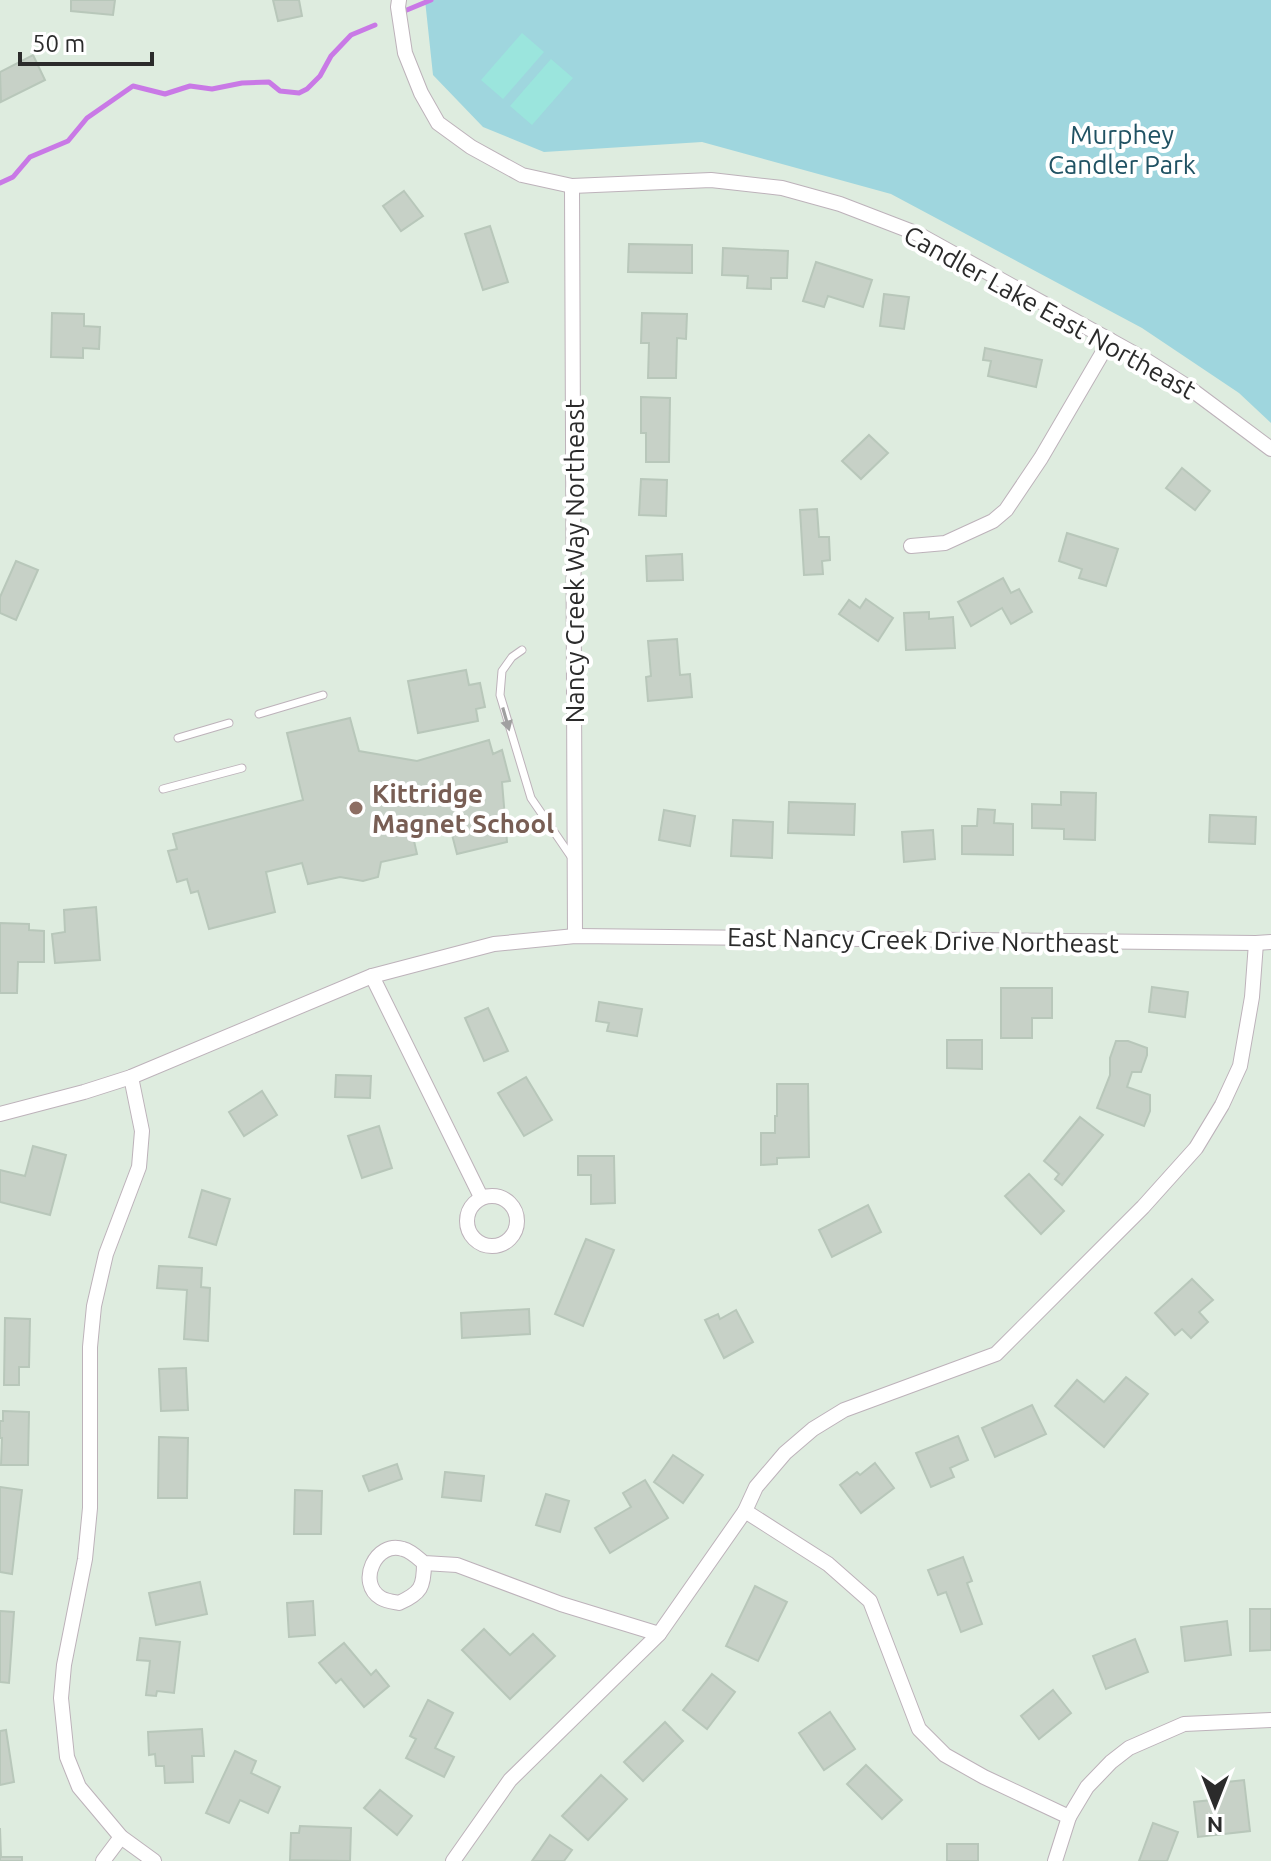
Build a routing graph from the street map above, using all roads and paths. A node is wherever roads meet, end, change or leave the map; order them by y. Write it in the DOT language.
graph roads {
  1 [pos="399,0"];
  2 [pos="572,186"];
  3 [pos="1110,340"];
  4 [pos="1271,449"];
  5 [pos="911,546"];
  6 [pos="522,650"];
  7 [pos="323,695"];
  8 [pos="259,714"];
  9 [pos="229,723"];
  10 [pos="178,738"];
  11 [pos="242,768"];
  12 [pos="163,789"];
  13 [pos="576,864"];
  14 [pos="575,936"];
  15 [pos="1263,942"];
  16 [pos="372,976"];
  17 [pos="131,1077"];
  18 [pos="0,1114"];
  19 [pos="481,1197"];
  20 [pos="745,1511"];
  21 [pos="424,1563"];
  22 [pos="659,1634"];
  23 [pos="1271,1720"];
  24 [pos="1069,1817"];
  25 [pos="121,1837"];
  26 [pos="103,1861"];
  27 [pos="154,1861"];
  28 [pos="453,1861"];
  29 [pos="1055,1861"];
  1 -- 2 [label="street, Candler Lake East Northeast"];
  2 -- 3 [label="street, Candler Lake East Northeast"];
  2 -- 13 [label="street, Nancy Creek Way Northeast"];
  3 -- 4 [label="street, Candler Lake East Northeast"];
  3 -- 5 [label="street"];
  6 -- 13 [label="lane, one-way"];
  7 -- 8 [label="lane"];
  9 -- 10 [label="lane"];
  11 -- 12 [label="lane"];
  13 -- 14 [label="street, Nancy Creek Way Northeast"];
  14 -- 15 [label="street, East Nancy Creek Drive Northeast"];
  14 -- 16 [label="street, East Nancy Creek Drive Northeast"];
  15 -- 20 [label="street"];
  16 -- 17 [label="street"];
  16 -- 19 [label="street"];
  17 -- 18 [label="street"];
  17 -- 25 [label="street"];
  20 -- 22 [label="street"];
  20 -- 24 [label="street"];
  21 -- 22 [label="street"];
  22 -- 28 [label="street"];
  23 -- 24 [label="street"];
  24 -- 29 [label="street"];
  25 -- 26 [label="street"];
  25 -- 27 [label="street"];
}
